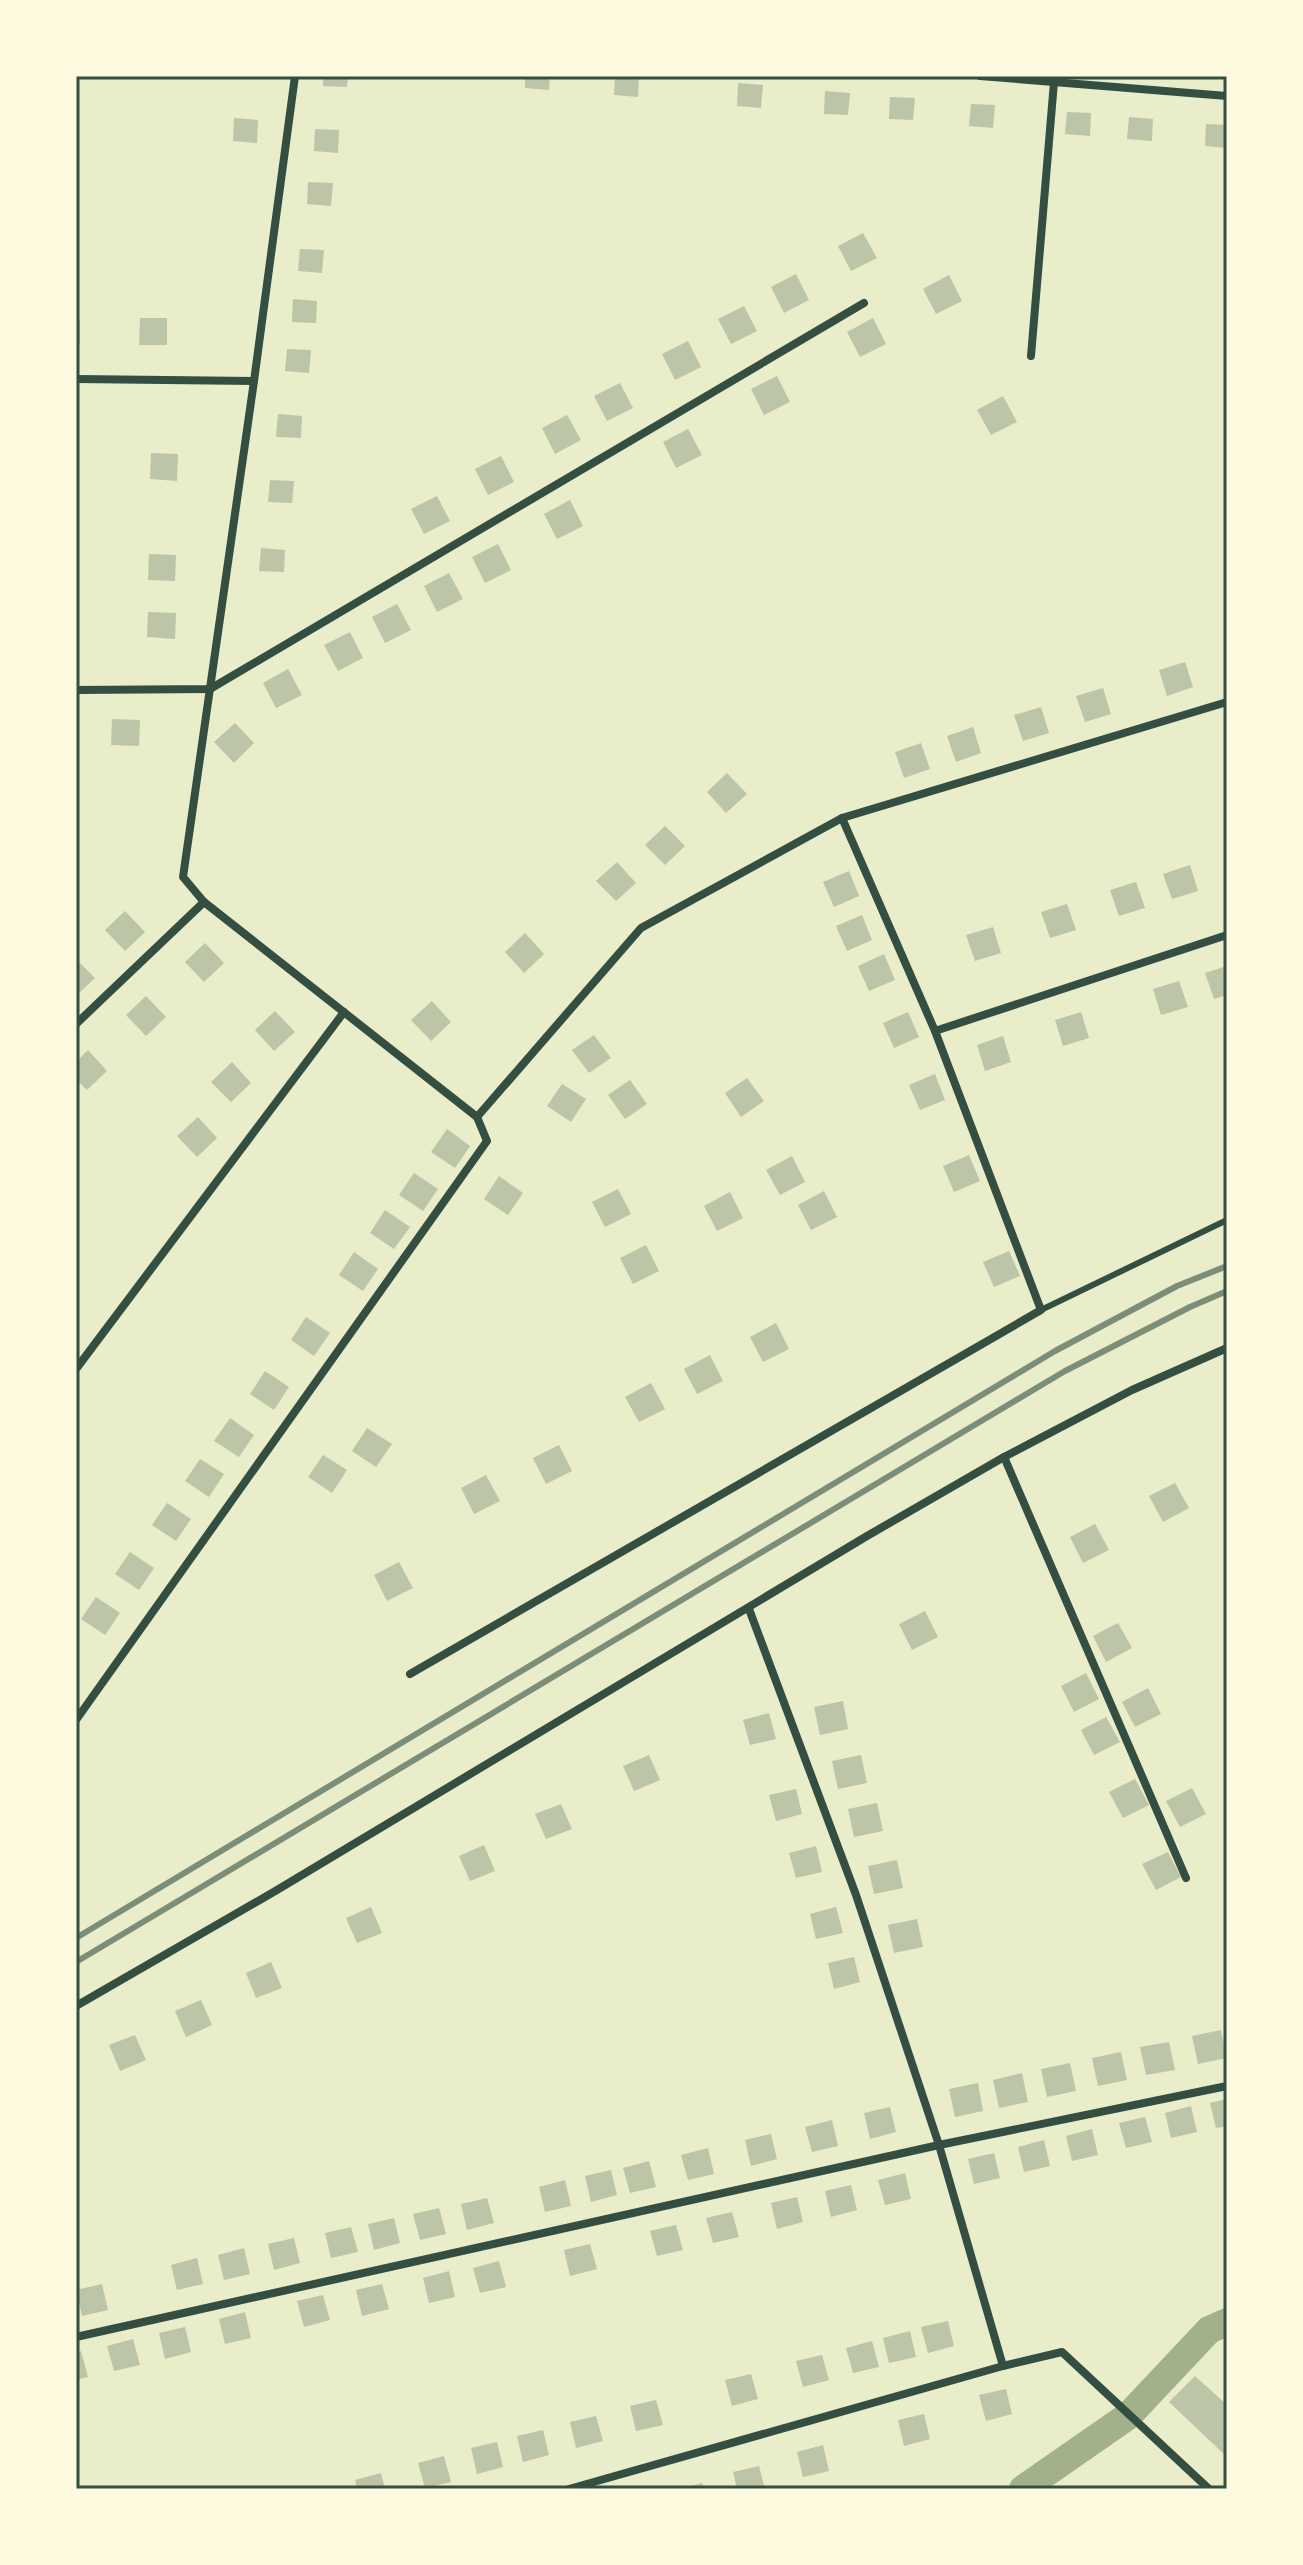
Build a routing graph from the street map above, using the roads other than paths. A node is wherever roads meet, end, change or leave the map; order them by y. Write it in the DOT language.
graph roads {
  1 [pos="295,76"];
  2 [pos="980,76"];
  3 [pos="1054,82"];
  4 [pos="1227,96"];
  5 [pos="864,303"];
  6 [pos="1031,356"];
  7 [pos="76,379"];
  8 [pos="254,381"];
  9 [pos="210,689"];
  10 [pos="76,690"];
  11 [pos="1227,702"];
  12 [pos="842,818"];
  13 [pos="204,902"];
  14 [pos="1227,935"];
  15 [pos="344,1012"];
  16 [pos="76,1024"];
  17 [pos="935,1031"];
  18 [pos="477,1117"];
  19 [pos="1227,1220"];
  20 [pos="1041,1310"];
  21 [pos="1227,1348"];
  22 [pos="76,1369"];
  23 [pos="1004,1457"];
  24 [pos="749,1609"];
  25 [pos="410,1674"];
  26 [pos="76,1720"];
  27 [pos="1186,1878"];
  28 [pos="76,2006"];
  29 [pos="1227,2086"];
  30 [pos="939,2145"];
  31 [pos="76,2337"];
  32 [pos="1003,2366"];
  33 [pos="569,2489"];
  34 [pos="1209,2489"];
  1 -- 8 [label="street"];
  2 -- 3 [label="street"];
  3 -- 4 [label="street"];
  3 -- 6 [label="street"];
  5 -- 9 [label="street"];
  7 -- 8 [label="street"];
  8 -- 9 [label="street"];
  9 -- 10 [label="street"];
  9 -- 13 [label="street"];
  11 -- 12 [label="street"];
  12 -- 17 [label="street"];
  12 -- 18 [label="street"];
  13 -- 15 [label="street"];
  13 -- 16 [label="street"];
  14 -- 17 [label="street"];
  15 -- 18 [label="street"];
  15 -- 22 [label="street"];
  17 -- 20 [label="street"];
  18 -- 26 [label="street"];
  19 -- 20 [label="lane"];
  20 -- 25 [label="street"];
  21 -- 23 [label="street"];
  23 -- 24 [label="street"];
  23 -- 27 [label="street"];
  24 -- 28 [label="street"];
  24 -- 30 [label="street"];
  29 -- 30 [label="street"];
  30 -- 31 [label="street"];
  30 -- 32 [label="street"];
  32 -- 33 [label="street"];
  32 -- 34 [label="street"];
}
